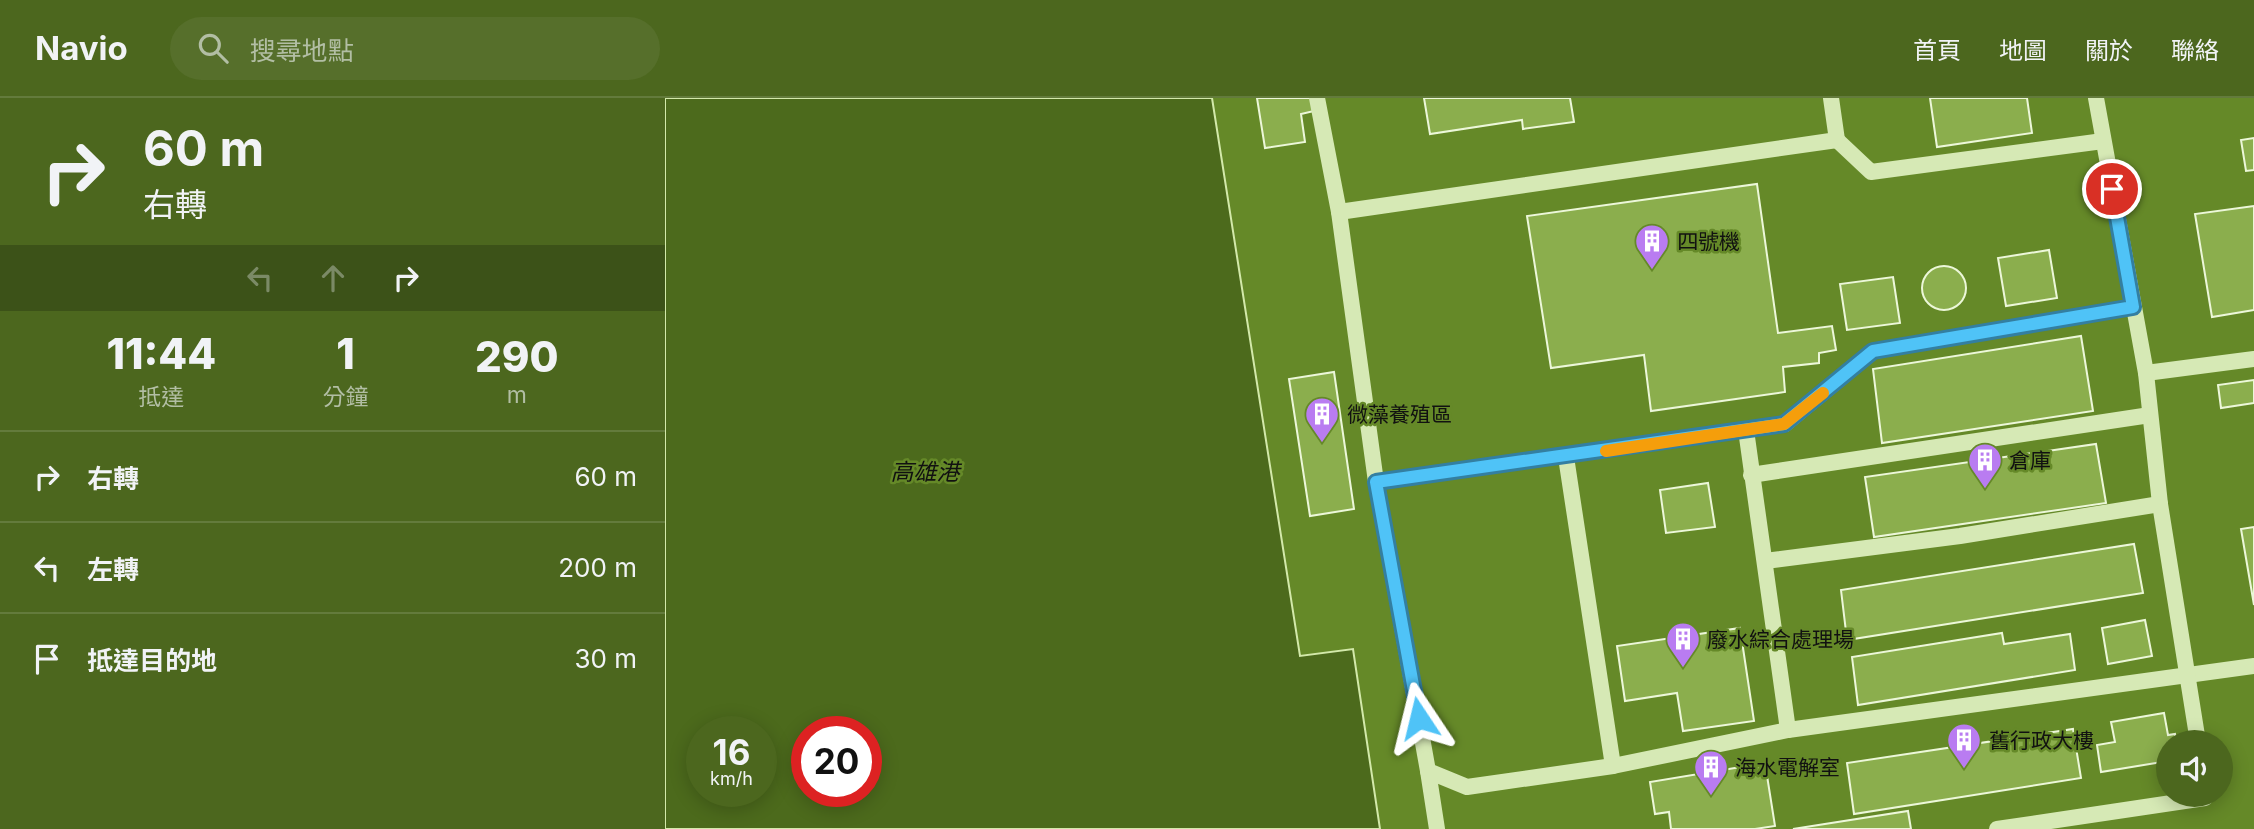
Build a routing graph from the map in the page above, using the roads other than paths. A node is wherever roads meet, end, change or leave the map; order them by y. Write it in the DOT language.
graph roads {
  1 [pos="1317,98"];
  2 [pos="1831,98"];
  3 [pos="2096,98"];
  4 [pos="1837,140"];
  5 [pos="2103,141"];
  6 [pos="1339,212"];
  7 [pos="2133,307"];
  8 [pos="2254,359"];
  9 [pos="2145,373"];
  10 [pos="2150,415"];
  11 [pos="1746,430"];
  12 [pos="1566,457"];
  13 [pos="1751,475"];
  14 [pos="1376,482"];
  15 [pos="2160,504"];
  16 [pos="1765,561"];
  17 [pos="2254,666"];
  18 [pos="2188,676"];
  19 [pos="1788,730"];
  20 [pos="2195,730"];
  21 [pos="1613,766"];
  22 [pos="1428,771"];
  23 [pos="2156,805"];
  24 [pos="1437,829"];
  25 [pos="1997,829"];
  1 -- 6 [label="lane"];
  2 -- 4 [label="lane"];
  3 -- 5 [label="lane"];
  4 -- 5 [label="lane"];
  4 -- 6 [label="lane"];
  5 -- 7 [label="lane"];
  6 -- 14 [label="lane"];
  7 -- 9 [label="lane"];
  7 -- 11 [label="lane"];
  8 -- 9 [label="lane"];
  9 -- 10 [label="lane"];
  10 -- 13 [label="lane"];
  10 -- 15 [label="lane"];
  11 -- 12 [label="lane"];
  11 -- 13 [label="lane"];
  12 -- 14 [label="lane"];
  12 -- 21 [label="lane"];
  13 -- 16 [label="lane"];
  14 -- 22 [label="lane"];
  15 -- 16 [label="lane"];
  15 -- 18 [label="lane"];
  16 -- 19 [label="lane"];
  17 -- 18 [label="lane"];
  18 -- 19 [label="lane"];
  18 -- 20 [label="lane"];
  19 -- 21 [label="lane"];
  21 -- 22 [label="lane"];
  22 -- 24 [label="lane"];
  23 -- 25 [label="lane"];
}
